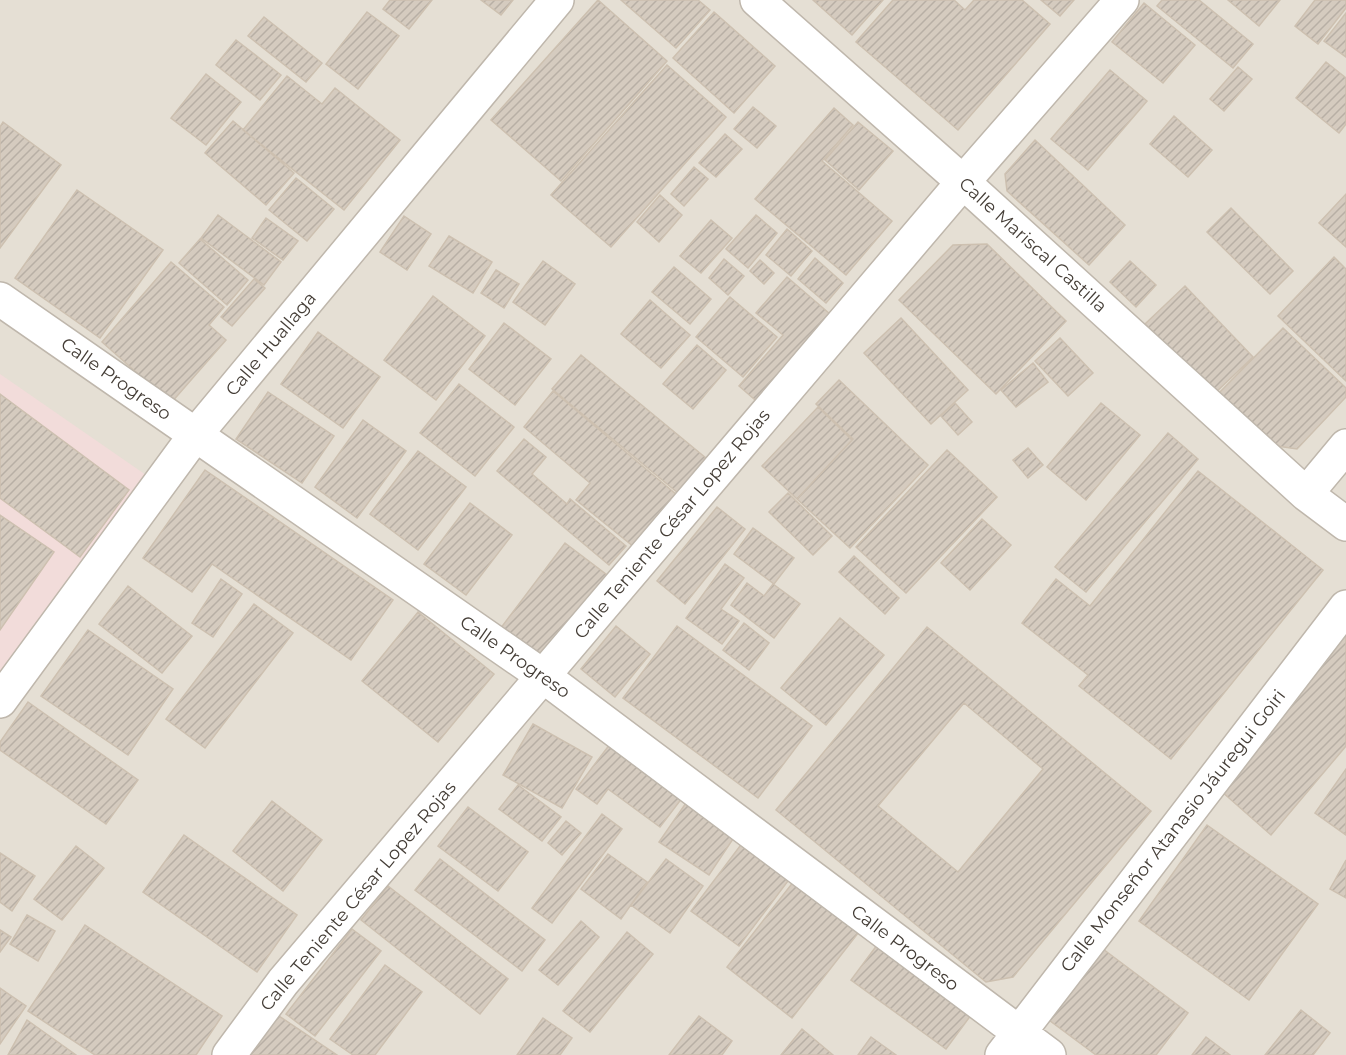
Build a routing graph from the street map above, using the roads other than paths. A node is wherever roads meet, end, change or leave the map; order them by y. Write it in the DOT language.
graph roads {
  1 [pos="557,0"];
  2 [pos="757,0"];
  3 [pos="1122,0"];
  4 [pos="963,182"];
  5 [pos="0,299"];
  6 [pos="196,434"];
  7 [pos="1346,446"];
  8 [pos="1306,494"];
  9 [pos="1346,524"];
  10 [pos="1346,607"];
  11 [pos="543,676"];
  12 [pos="0,701"];
  13 [pos="1010,1044"];
  14 [pos="229,1055"];
  15 [pos="1049,1055"];
  1 -- 6 [label="street, Calle Huallaga"];
  2 -- 4 [label="street, Calle Mariscal Castilla"];
  3 -- 4 [label="street, Calle Teniente César Lopez Rojas"];
  4 -- 8 [label="street, Calle Mariscal Castilla"];
  4 -- 11 [label="street, Calle Teniente César Lopez Rojas"];
  5 -- 6 [label="street, Calle Progreso"];
  6 -- 11 [label="street, Calle Progreso"];
  6 -- 12 [label="street, Calle Huallaga"];
  7 -- 8 [label="street"];
  8 -- 9 [label="street, Calle Mariscal Castilla"];
  10 -- 13 [label="street, Calle Monseñor Atanasio Jáuregui Goiri"];
  11 -- 13 [label="street, Calle Progreso"];
  11 -- 14 [label="street, Calle Teniente César Lopez Rojas"];
  13 -- 15 [label="street, Calle Progreso"];
}
